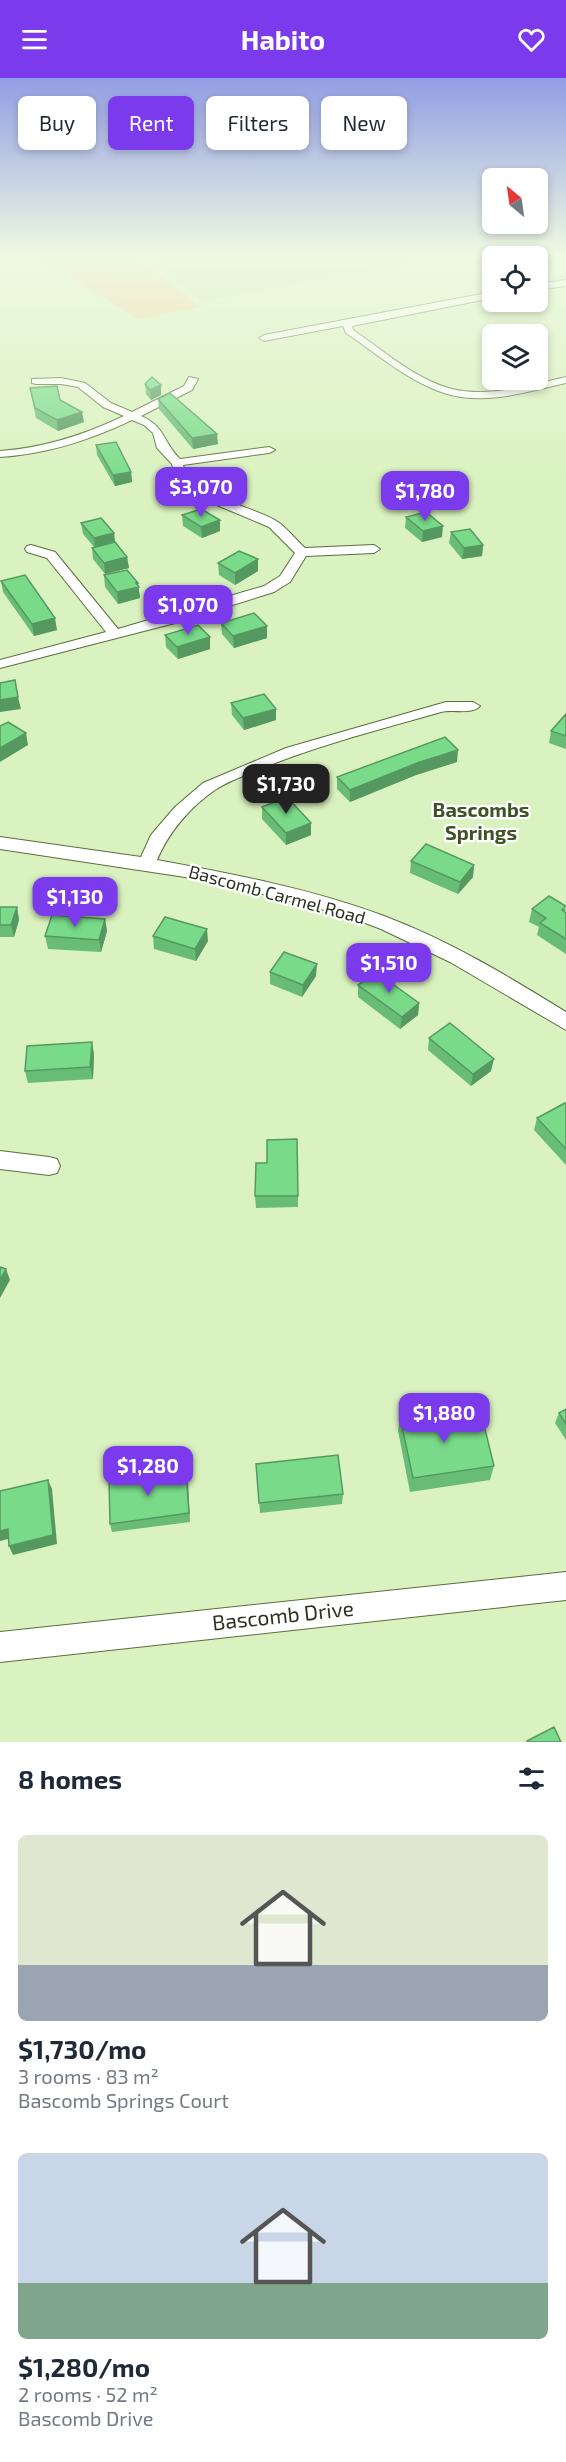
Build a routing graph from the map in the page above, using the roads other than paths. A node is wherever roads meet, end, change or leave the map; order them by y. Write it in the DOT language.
graph roads {
  1 [pos="304,331"];
  2 [pos="349,331"];
  3 [pos="264,338"];
  4 [pos="193,379"];
  5 [pos="566,380"];
  6 [pos="36,381"];
  7 [pos="132,416"];
  8 [pos="269,450"];
  9 [pos="0,454"];
  10 [pos="177,463"];
  11 [pos="31,549"];
  12 [pos="374,549"];
  13 [pos="302,552"];
  14 [pos="115,634"];
  15 [pos="0,664"];
  16 [pos="473,706"];
  17 [pos="0,843"];
  18 [pos="147,863"];
  19 [pos="566,1022"];
  20 [pos="0,1160"];
  21 [pos="49,1166"];
  22 [pos="566,1586"];
  23 [pos="0,1647"];
  1 -- 3 [label="street"];
  2 -- 5 [label="street"];
  4 -- 7 [label="street"];
  6 -- 7 [label="street"];
  7 -- 9 [label="street"];
  7 -- 10 [label="street"];
  8 -- 10 [label="street"];
  10 -- 13 [label="street"];
  11 -- 14 [label="street"];
  12 -- 13 [label="street"];
  13 -- 14 [label="street"];
  14 -- 15 [label="street"];
  16 -- 18 [label="street"];
  17 -- 18 [label="street, Bascomb Carmel Road"];
  18 -- 19 [label="street, Bascomb Carmel Road"];
  20 -- 21 [label="street"];
  22 -- 23 [label="street, Bascomb Drive"];
}
